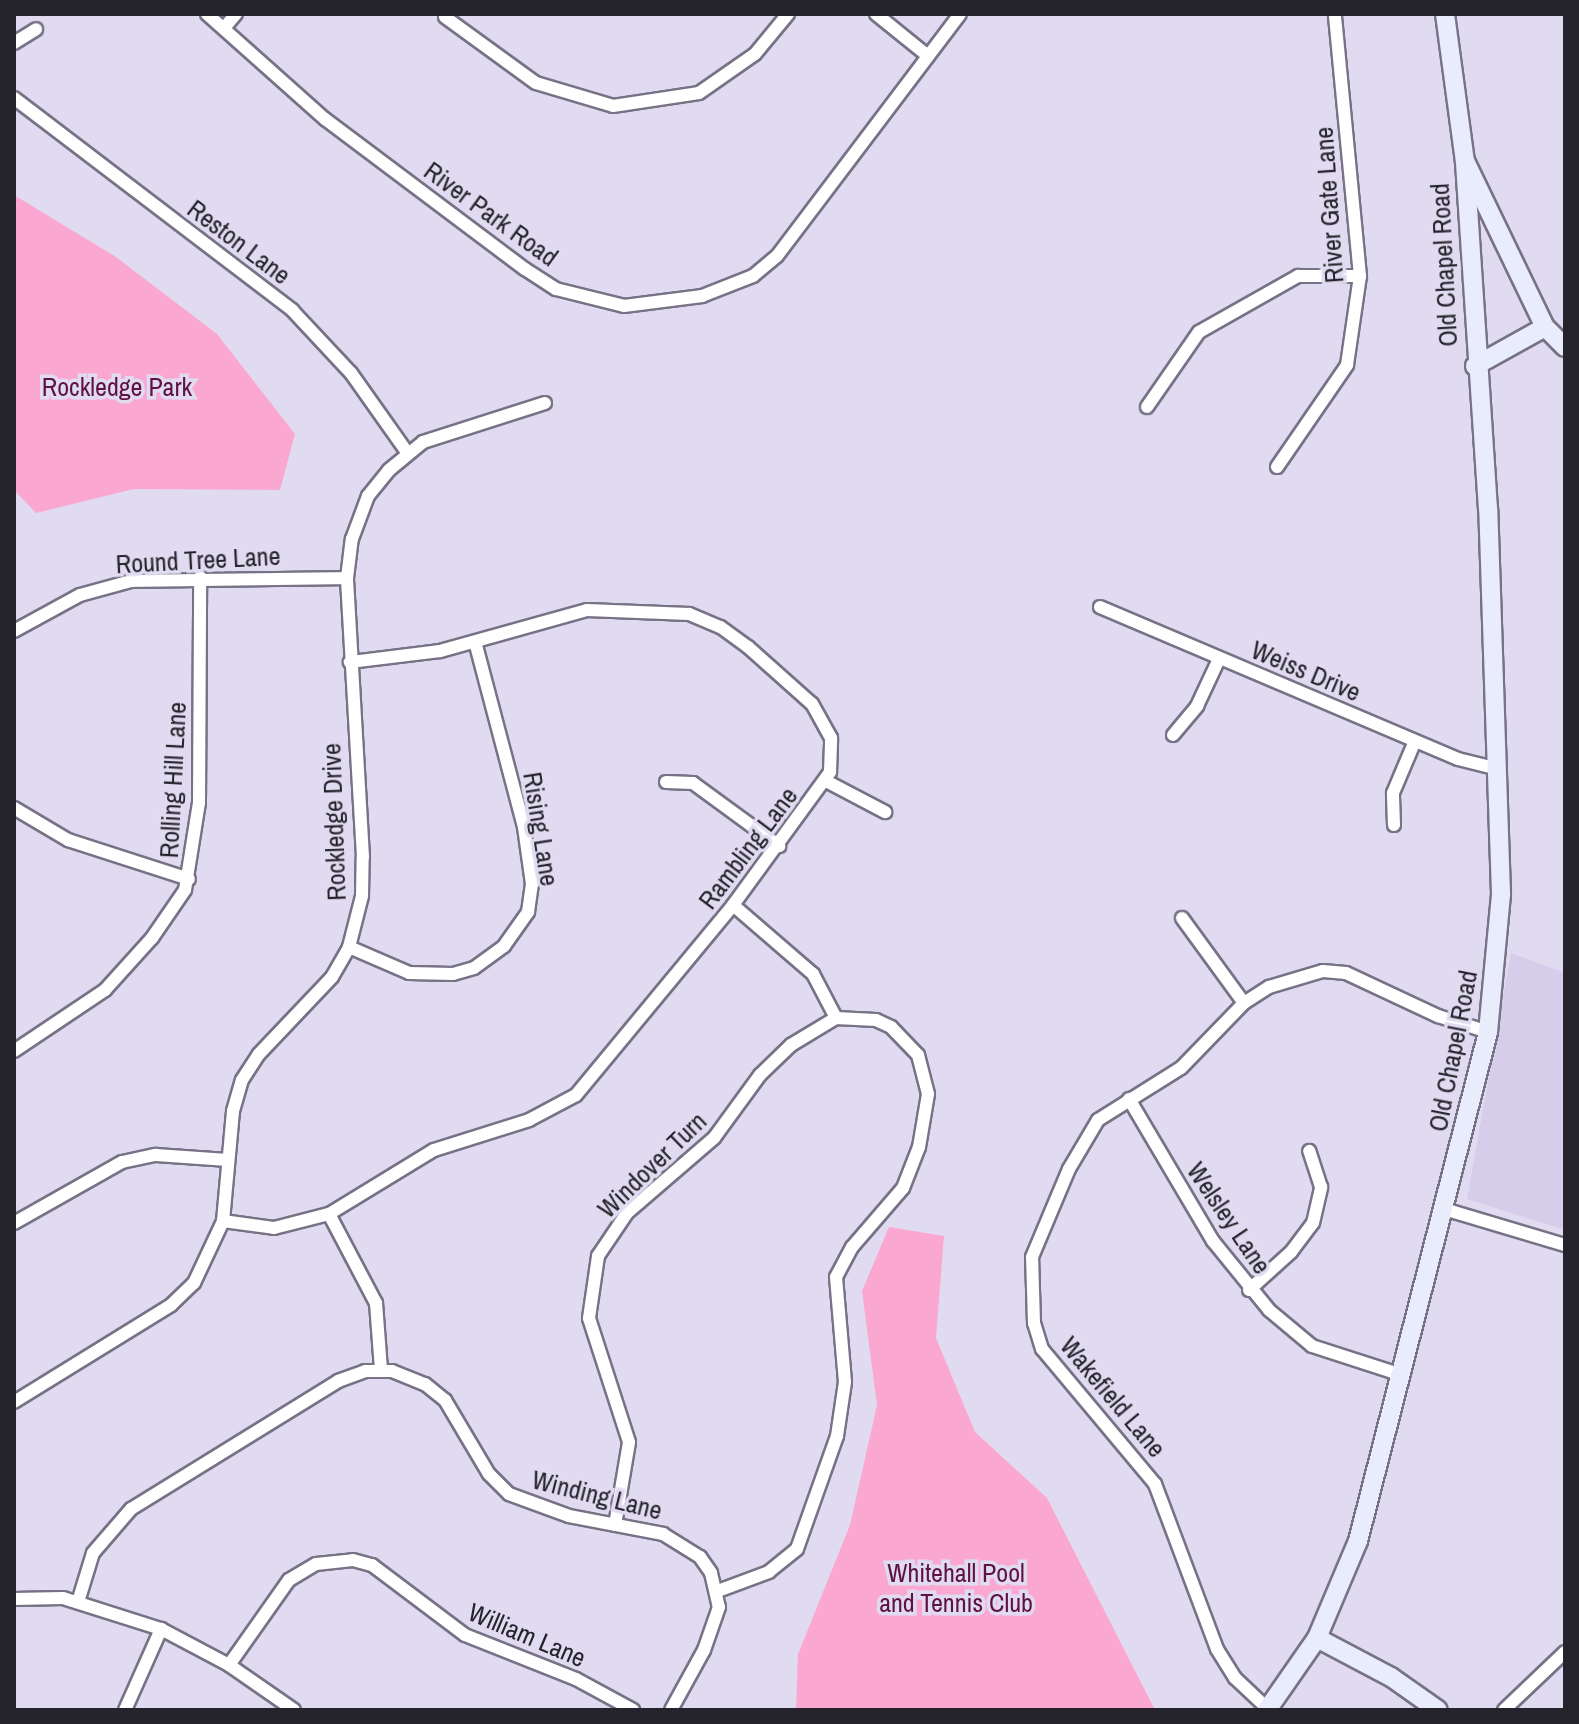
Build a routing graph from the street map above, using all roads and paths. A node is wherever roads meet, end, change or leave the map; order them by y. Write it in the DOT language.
graph roads {
  1 [pos="207,14"];
  2 [pos="236,14"];
  3 [pos="788,14"];
  4 [pos="876,14"];
  5 [pos="960,14"];
  6 [pos="1335,14"];
  7 [pos="1445,14"];
  8 [pos="445,17"];
  9 [pos="225,27"];
  10 [pos="36,29"];
  11 [pos="14,43"];
  12 [pos="928,56"];
  13 [pos="14,98"];
  14 [pos="1465,161"];
  15 [pos="1360,276"];
  16 [pos="1545,327"];
  17 [pos="1565,347"];
  18 [pos="1475,366"];
  19 [pos="545,403"];
  20 [pos="1147,407"];
  21 [pos="407,452"];
  22 [pos="1277,467"];
  23 [pos="200,577"];
  24 [pos="347,578"];
  25 [pos="1100,607"];
  26 [pos="14,631"];
  27 [pos="475,642"];
  28 [pos="1219,659"];
  29 [pos="350,662"];
  30 [pos="1173,735"];
  31 [pos="1415,741"];
  32 [pos="1498,769"];
  33 [pos="826,781"];
  34 [pos="666,782"];
  35 [pos="14,808"];
  36 [pos="885,812"];
  37 [pos="1394,825"];
  38 [pos="779,846"];
  39 [pos="189,879"];
  40 [pos="733,905"];
  41 [pos="1182,918"];
  42 [pos="349,947"];
  43 [pos="1244,1003"];
  44 [pos="836,1018"];
  45 [pos="1488,1032"];
  46 [pos="14,1051"];
  47 [pos="1129,1099"];
  48 [pos="1309,1151"];
  49 [pos="228,1160"];
  50 [pos="1444,1209"];
  51 [pos="329,1214"];
  52 [pos="223,1221"];
  53 [pos="14,1223"];
  54 [pos="1565,1245"];
  55 [pos="1249,1290"];
  56 [pos="381,1370"];
  57 [pos="1402,1375"];
  58 [pos="14,1402"];
  59 [pos="615,1525"];
  60 [pos="718,1591"];
  61 [pos="14,1599"];
  62 [pos="78,1602"];
  63 [pos="161,1629"];
  64 [pos="1317,1638"];
  65 [pos="1565,1652"];
  66 [pos="229,1665"];
  67 [pos="125,1710"];
  68 [pos="294,1710"];
  69 [pos="633,1710"];
  70 [pos="671,1710"];
  71 [pos="1267,1710"];
  72 [pos="1438,1710"];
  73 [pos="1504,1710"];
  1 -- 9 [label="street, River Park Road"];
  2 -- 9 [label="street"];
  3 -- 8 [label="street"];
  4 -- 12 [label="street"];
  5 -- 12 [label="street, River Park Road"];
  6 -- 15 [label="street, River Gate Lane"];
  7 -- 14 [label="street"];
  9 -- 12 [label="street, River Park Road"];
  10 -- 11 [label="street"];
  13 -- 21 [label="street, Reston Lane"];
  14 -- 16 [label="street"];
  14 -- 18 [label="street, Old Chapel Road"];
  15 -- 20 [label="street"];
  15 -- 22 [label="street, River Gate Lane"];
  16 -- 17 [label="street"];
  16 -- 18 [label="street, Old Chapel Road"];
  18 -- 32 [label="street, Old Chapel Road"];
  19 -- 21 [label="street, Rockledge Drive"];
  21 -- 24 [label="street, Rockledge Drive"];
  23 -- 24 [label="street, Round Tree Lane"];
  23 -- 26 [label="street, Round Tree Lane"];
  23 -- 39 [label="street, Rolling Hill Lane"];
  24 -- 29 [label="street, Rockledge Drive"];
  25 -- 28 [label="street, Weiss Drive"];
  27 -- 29 [label="street, Rambling Lane"];
  27 -- 33 [label="street, Rambling Lane"];
  27 -- 42 [label="street, Rising Lane"];
  28 -- 30 [label="street"];
  28 -- 31 [label="street, Weiss Drive"];
  29 -- 42 [label="street, Rockledge Drive"];
  31 -- 32 [label="street, Weiss Drive"];
  31 -- 37 [label="street"];
  32 -- 45 [label="street, Old Chapel Road"];
  33 -- 36 [label="street"];
  33 -- 38 [label="street, Rambling Lane"];
  34 -- 38 [label="street"];
  35 -- 39 [label="street"];
  38 -- 40 [label="street, Rambling Lane"];
  39 -- 46 [label="street, Rolling Hill Lane"];
  40 -- 44 [label="street"];
  40 -- 51 [label="street, Rambling Lane"];
  41 -- 43 [label="street"];
  42 -- 49 [label="street, Rockledge Drive"];
  43 -- 45 [label="street, Wakefield Lane"];
  43 -- 47 [label="street, Wakefield Lane"];
  44 -- 59 [label="street, Windover Turn"];
  44 -- 60 [label="street"];
  45 -- 50 [label="street, Old Chapel Road"];
  47 -- 55 [label="street, Welsley Lane"];
  47 -- 71 [label="street, Wakefield Lane"];
  48 -- 55 [label="street"];
  49 -- 52 [label="street, Rockledge Drive"];
  49 -- 53 [label="street"];
  50 -- 54 [label="street"];
  50 -- 57 [label="street, Old Chapel Road"];
  51 -- 52 [label="street, Rambling Lane"];
  51 -- 56 [label="street"];
  52 -- 58 [label="street, Rockledge Drive"];
  55 -- 57 [label="street, Welsley Lane"];
  56 -- 59 [label="street, Winding Lane"];
  56 -- 62 [label="street"];
  57 -- 64 [label="street, Old Chapel Road"];
  59 -- 60 [label="street, Winding Lane"];
  60 -- 70 [label="street"];
  61 -- 62 [label="street"];
  62 -- 63 [label="street"];
  63 -- 66 [label="street"];
  63 -- 67 [label="street"];
  64 -- 71 [label="street, Old Chapel Road"];
  64 -- 72 [label="street"];
  65 -- 73 [label="street"];
  66 -- 68 [label="street"];
  66 -- 69 [label="street, William Lane"];
}
